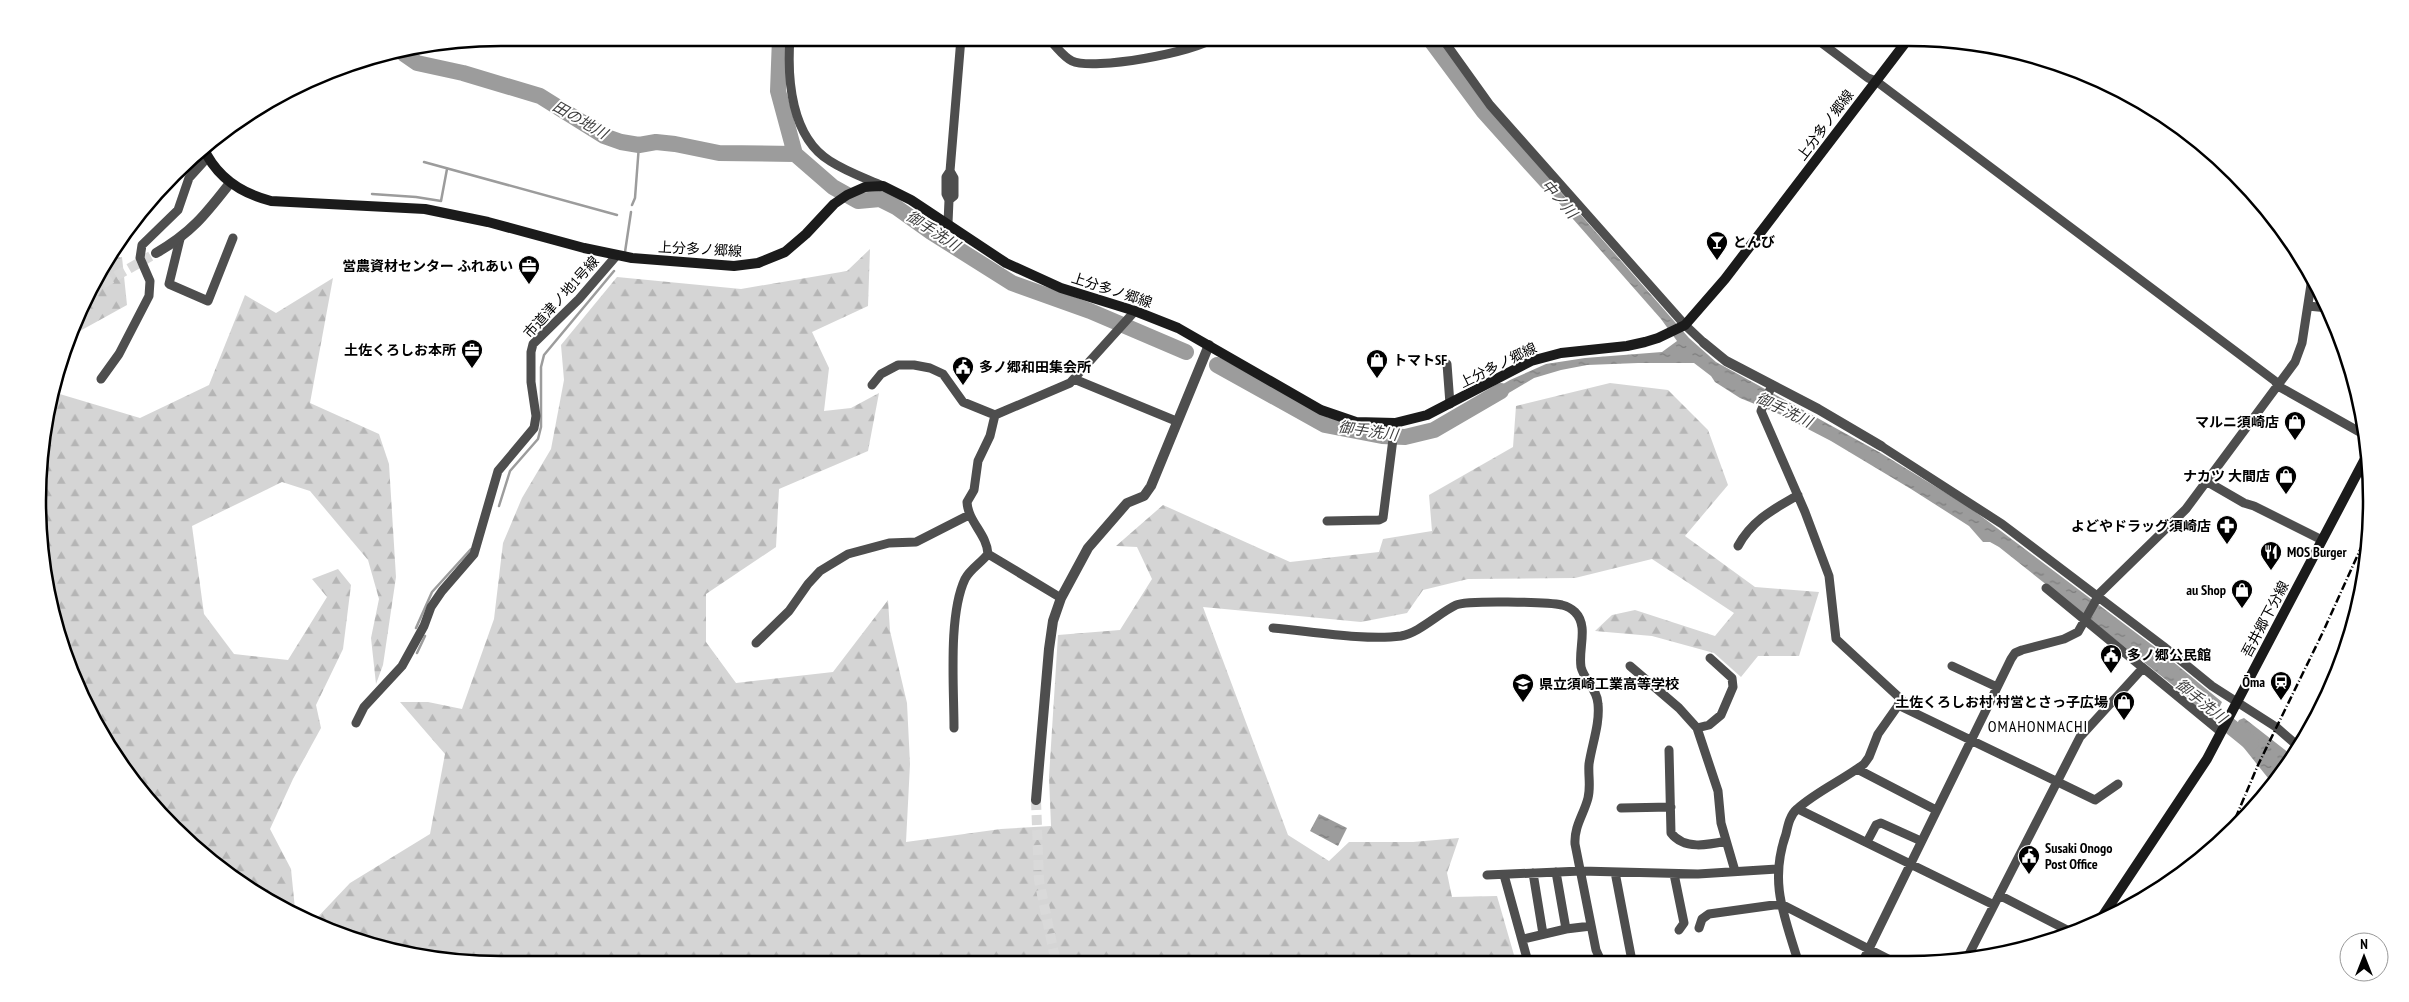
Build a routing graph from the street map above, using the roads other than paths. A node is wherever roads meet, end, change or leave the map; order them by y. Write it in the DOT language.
graph roads {
  1 [pos="790,46"];
  2 [pos="960,46"];
  3 [pos="1056,46"];
  4 [pos="1199,46"];
  5 [pos="1448,46"];
  6 [pos="1826,46"];
  7 [pos="1903,46"];
  8 [pos="1876,81"];
  9 [pos="207,154"];
  10 [pos="208,157"];
  11 [pos="230,183"];
  12 [pos="883,186"];
  13 [pos="948,223"];
  14 [pos="233,238"];
  15 [pos="180,239"];
  16 [pos="156,253"];
  17 [pos="617,255"];
  18 [pos="2310,290"];
  19 [pos="2308,306"];
  20 [pos="2319,307"];
  21 [pos="1132,315"];
  22 [pos="1683,326"];
  23 [pos="1704,343"];
  24 [pos="1209,345"];
  25 [pos="1447,364"];
  26 [pos="101,379"];
  27 [pos="1074,379"];
  28 [pos="872,385"];
  29 [pos="2278,386"];
  30 [pos="1771,388"];
  31 [pos="1450,404"];
  32 [pos="995,415"];
  33 [pos="1176,421"];
  34 [pos="1395,427"];
  35 [pos="2357,431"];
  36 [pos="1881,446"];
  37 [pos="2361,466"];
  38 [pos="2206,481"];
  39 [pos="1798,495"];
  40 [pos="970,515"];
  41 [pos="1327,521"];
  42 [pos="2322,540"];
  43 [pos="1738,546"];
  44 [pos="988,554"];
  45 [pos="2046,588"];
  46 [pos="1061,598"];
  47 [pos="2096,599"];
  48 [pos="2086,619"];
  49 [pos="1273,628"];
  50 [pos="756,643"];
  51 [pos="1710,658"];
  52 [pos="1630,666"];
  53 [pos="1952,666"];
  54 [pos="2142,669"];
  55 [pos="1998,687"];
  56 [pos="1898,705"];
  57 [pos="2235,705"];
  58 [pos="356,723"];
  59 [pos="954,728"];
  60 [pos="1697,728"];
  61 [pos="2222,730"];
  62 [pos="1971,741"];
  63 [pos="2293,742"];
  64 [pos="1669,750"];
  65 [pos="1857,769"];
  66 [pos="2057,782"];
  67 [pos="2118,784"];
  68 [pos="1036,800"];
  69 [pos="1671,807"];
  70 [pos="1621,808"];
  71 [pos="1798,809"];
  72 [pos="1936,810"];
  73 [pos="1726,841"];
  74 [pos="1921,841"];
  75 [pos="1867,842"];
  76 [pos="1910,864"];
  77 [pos="1777,869"];
  78 [pos="1581,871"];
  79 [pos="1735,871"];
  80 [pos="1556,872"];
  81 [pos="1615,872"];
  82 [pos="1534,873"];
  83 [pos="1674,874"];
  84 [pos="1487,875"];
  85 [pos="1504,875"];
  86 [pos="1999,895"];
  87 [pos="1782,904"];
  88 [pos="1994,905"];
  89 [pos="2107,910"];
  90 [pos="1591,926"];
  91 [pos="1699,928"];
  92 [pos="2065,928"];
  93 [pos="1566,929"];
  94 [pos="1679,930"];
  95 [pos="1543,934"];
  96 [pos="1522,939"];
  97 [pos="1869,949"];
  98 [pos="1970,951"];
  99 [pos="1526,956"];
  100 [pos="1598,956"];
  101 [pos="1631,956"];
  102 [pos="1797,956"];
  103 [pos="1866,956"];
  104 [pos="1882,956"];
  1 -- 12 [label="street"];
  2 -- 13 [label="street"];
  3 -- 4 [label="street"];
  5 -- 22 [label="street"];
  6 -- 8 [label="street"];
  7 -- 8 [label="main road, 上分多ノ郷線"];
  8 -- 22 [label="main road, 上分多ノ郷線"];
  8 -- 29 [label="street"];
  9 -- 10 [label="main road, 上分多ノ郷線"];
  10 -- 11 [label="main road, 上分多ノ郷線"];
  10 -- 26 [label="street"];
  11 -- 15 [label="street"];
  11 -- 17 [label="main road, 上分多ノ郷線"];
  12 -- 13 [label="main road, 上分多ノ郷線"];
  12 -- 17 [label="main road, 上分多ノ郷線"];
  13 -- 21 [label="main road, 上分多ノ郷線"];
  14 -- 15 [label="street"];
  15 -- 16 [label="street"];
  17 -- 58 [label="street, 市道津ノ地1号線"];
  18 -- 19 [label="street"];
  19 -- 20 [label="street"];
  19 -- 29 [label="street"];
  21 -- 24 [label="main road, 上分多ノ郷線"];
  21 -- 27 [label="street"];
  22 -- 23 [label="street"];
  22 -- 31 [label="main road, 上分多ノ郷線"];
  23 -- 30 [label="street"];
  24 -- 33 [label="street"];
  24 -- 34 [label="main road, 上分多ノ郷線"];
  25 -- 31 [label="street"];
  27 -- 32 [label="street"];
  27 -- 33 [label="street"];
  28 -- 32 [label="street"];
  29 -- 35 [label="street"];
  29 -- 38 [label="street"];
  30 -- 36 [label="street"];
  30 -- 39 [label="street"];
  31 -- 34 [label="main road, 上分多ノ郷線"];
  32 -- 40 [label="street"];
  33 -- 46 [label="street"];
  34 -- 41 [label="street"];
  36 -- 47 [label="street"];
  37 -- 42 [label="main road, 吾井郷下分線"];
  38 -- 42 [label="street"];
  38 -- 47 [label="street"];
  39 -- 43 [label="street"];
  39 -- 56 [label="street"];
  40 -- 44 [label="street"];
  40 -- 50 [label="street"];
  42 -- 57 [label="main road, 吾井郷下分線"];
  44 -- 46 [label="street"];
  44 -- 59 [label="street"];
  45 -- 48 [label="street"];
  46 -- 68 [label="street"];
  47 -- 48 [label="street"];
  47 -- 57 [label="street"];
  48 -- 54 [label="street"];
  48 -- 55 [label="street"];
  49 -- 78 [label="street"];
  51 -- 60 [label="street"];
  52 -- 60 [label="street"];
  53 -- 55 [label="street"];
  54 -- 61 [label="street"];
  54 -- 66 [label="street"];
  55 -- 62 [label="street"];
  56 -- 62 [label="street"];
  56 -- 65 [label="street"];
  57 -- 61 [label="main road, 吾井郷下分線"];
  57 -- 63 [label="street"];
  60 -- 73 [label="street"];
  61 -- 89 [label="main road, 吾井郷下分線"];
  62 -- 66 [label="street"];
  62 -- 72 [label="street"];
  64 -- 69 [label="street"];
  65 -- 71 [label="street"];
  65 -- 72 [label="street"];
  66 -- 67 [label="street"];
  66 -- 86 [label="street"];
  69 -- 70 [label="street"];
  69 -- 73 [label="street"];
  71 -- 75 [label="street"];
  71 -- 77 [label="street"];
  72 -- 74 [label="street"];
  73 -- 79 [label="street"];
  74 -- 75 [label="street"];
  74 -- 76 [label="street"];
  75 -- 76 [label="street"];
  76 -- 88 [label="street"];
  76 -- 97 [label="street"];
  77 -- 79 [label="street"];
  77 -- 87 [label="street"];
  78 -- 80 [label="street"];
  78 -- 81 [label="street"];
  78 -- 90 [label="street"];
  79 -- 83 [label="street"];
  80 -- 82 [label="street"];
  80 -- 93 [label="street"];
  81 -- 83 [label="street"];
  81 -- 101 [label="street"];
  82 -- 85 [label="street"];
  82 -- 95 [label="street"];
  83 -- 94 [label="street"];
  84 -- 85 [label="street"];
  85 -- 96 [label="street"];
  86 -- 88 [label="street"];
  86 -- 92 [label="street"];
  87 -- 91 [label="street"];
  87 -- 97 [label="street"];
  87 -- 102 [label="street"];
  88 -- 98 [label="street"];
  90 -- 93 [label="street"];
  90 -- 100 [label="street"];
  93 -- 95 [label="street"];
  95 -- 96 [label="street"];
  96 -- 99 [label="street"];
  97 -- 103 [label="street"];
  97 -- 104 [label="street"];
}
